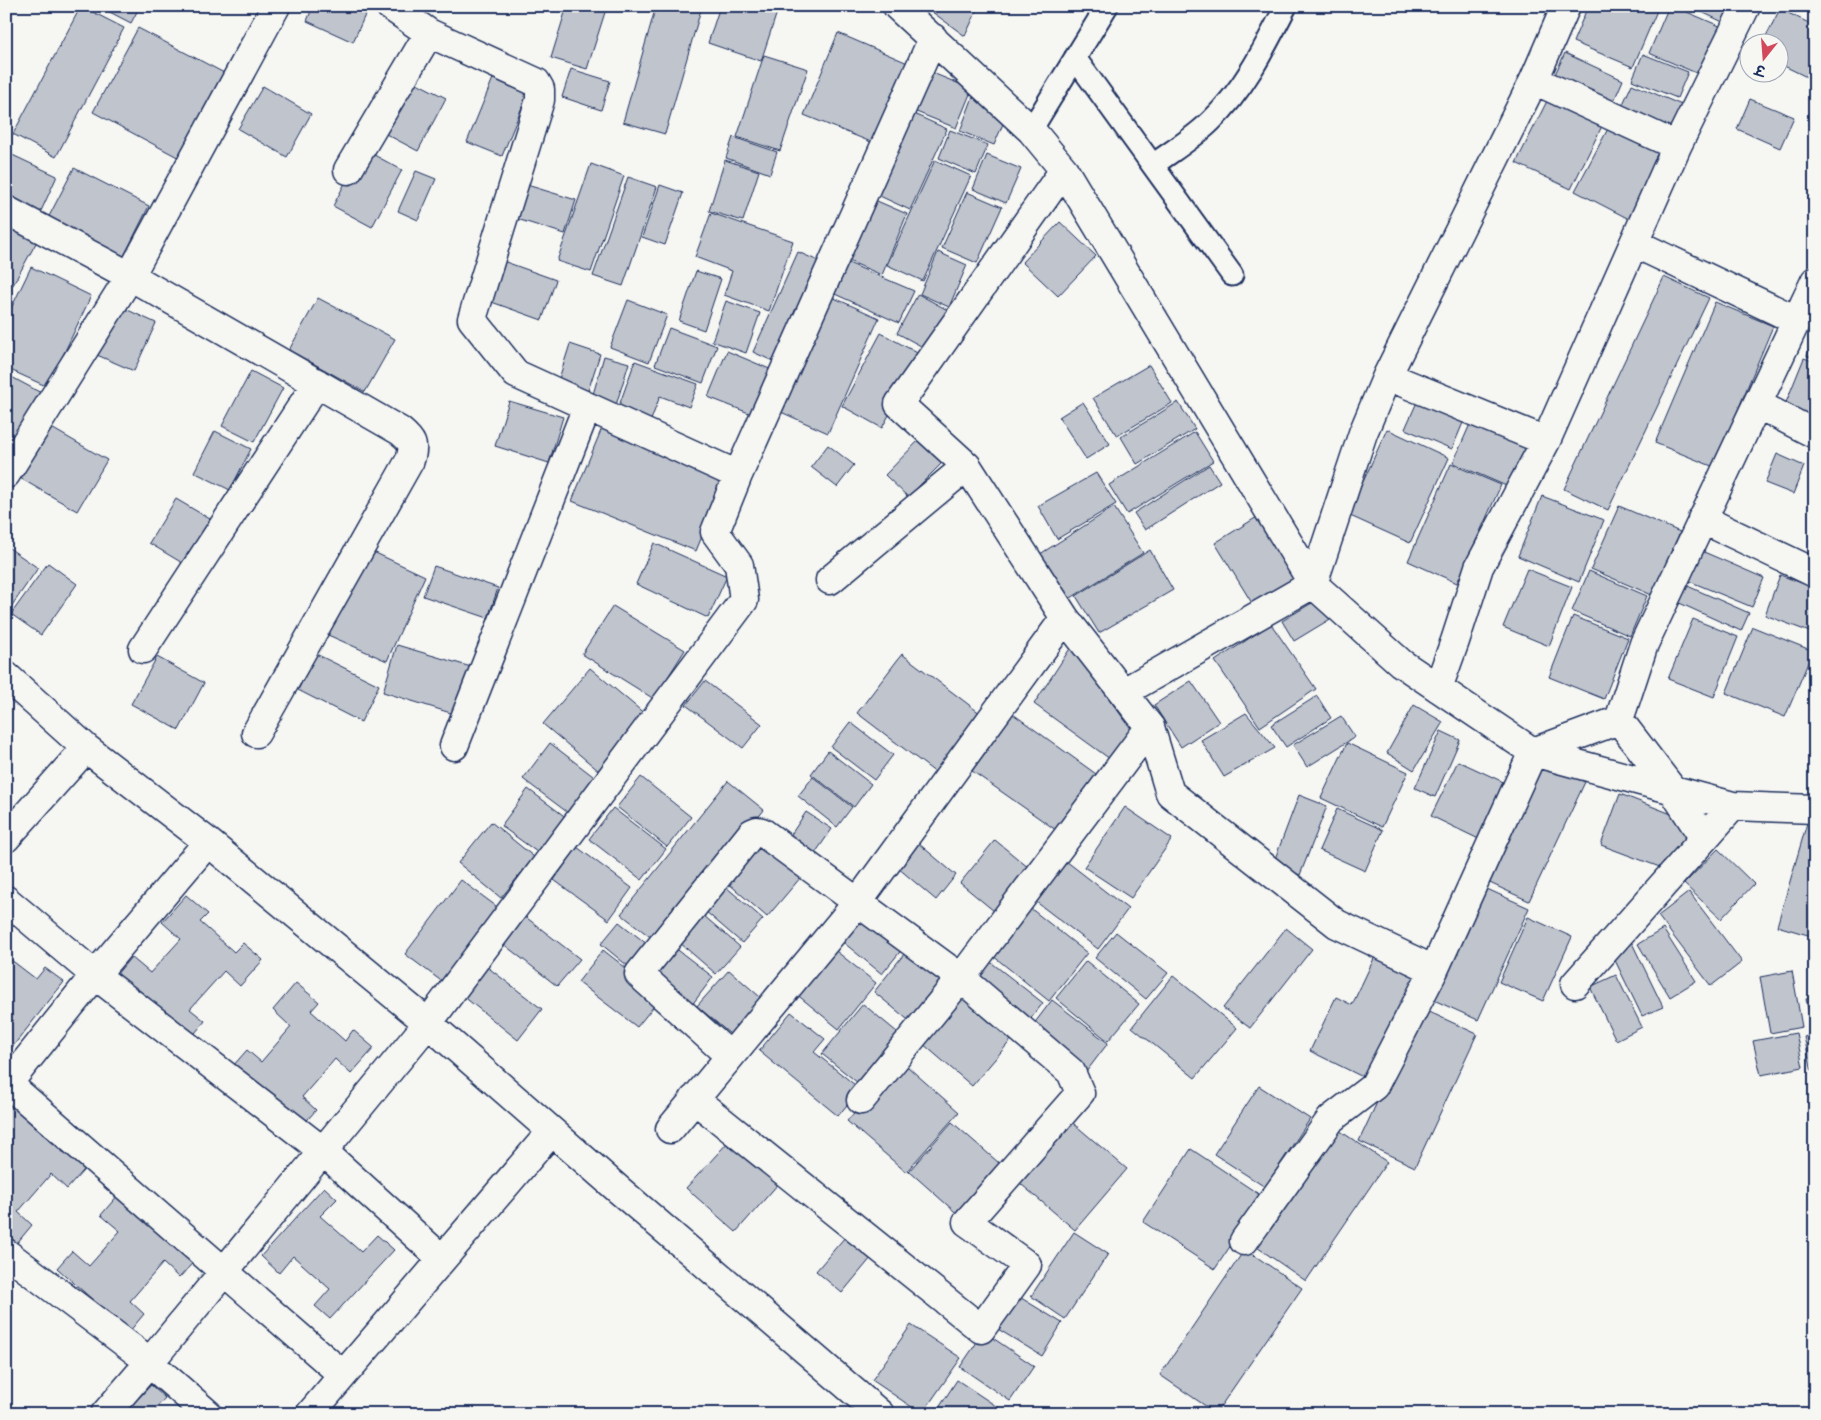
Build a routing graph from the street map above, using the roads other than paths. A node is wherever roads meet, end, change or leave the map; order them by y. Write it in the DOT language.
graph roads {
  1 [pos="276,6"];
  2 [pos="390,6"];
  3 [pos="897,6"];
  4 [pos="1107,6"];
  5 [pos="1286,6"];
  6 [pos="1566,6"];
  7 [pos="1746,6"];
  8 [pos="428,33"];
  9 [pos="933,38"];
  10 [pos="1075,58"];
  11 [pos="1534,80"];
  12 [pos="1031,130"];
  13 [pos="1678,146"];
  14 [pos="1153,165"];
  15 [pos="348,170"];
  16 [pos="1064,170"];
  17 [pos="6,210"];
  18 [pos="1634,243"];
  19 [pos="1232,274"];
  20 [pos="130,276"];
  21 [pos="1815,281"];
  22 [pos="1796,320"];
  23 [pos="1387,376"];
  24 [pos="317,383"];
  25 [pos="1756,404"];
  26 [pos="588,407"];
  27 [pos="1815,434"];
  28 [pos="1546,441"];
  29 [pos="967,466"];
  30 [pos="6,474"];
  31 [pos="738,475"];
  32 [pos="1702,519"];
  33 [pos="1815,573"];
  34 [pos="830,580"];
  35 [pos="1313,584"];
  36 [pos="1065,618"];
  37 [pos="143,649"];
  38 [pos="6,676"];
  39 [pos="1438,688"];
  40 [pos="1124,692"];
  41 [pos="1619,720"];
  42 [pos="1150,728"];
  43 [pos="256,733"];
  44 [pos="454,746"];
  45 [pos="86,748"];
  46 [pos="1533,752"];
  47 [pos="1672,789"];
  48 [pos="1733,806"];
  49 [pos="1815,809"];
  50 [pos="6,838"];
  51 [pos="1704,838"];
  52 [pos="208,842"];
  53 [pos="6,900"];
  54 [pos="858,902"];
  55 [pos="1434,970"];
  56 [pos="96,975"];
  57 [pos="961,978"];
  58 [pos="1575,984"];
  59 [pos="428,1024"];
  60 [pos="730,1056"];
  61 [pos="7,1084"];
  62 [pos="694,1099"];
  63 [pos="861,1100"];
  64 [pos="670,1128"];
  65 [pos="551,1132"];
  66 [pos="323,1151"];
  67 [pos="1244,1241"];
  68 [pos="6,1253"];
  69 [pos="442,1259"];
  70 [pos="224,1271"];
  71 [pos="149,1363"];
  72 [pos="344,1375"];
  73 [pos="105,1414"];
  74 [pos="208,1414"];
  75 [pos="310,1414"];
  76 [pos="880,1414"];
  1 -- 20 [label="street"];
  2 -- 8 [label="street"];
  3 -- 9 [label="street"];
  4 -- 10 [label="lane"];
  5 -- 14 [label="lane"];
  6 -- 11 [label="street"];
  7 -- 13 [label="street"];
  8 -- 15 [label="street"];
  8 -- 26 [label="street"];
  9 -- 12 [label="street"];
  9 -- 31 [label="street"];
  10 -- 12 [label="lane"];
  10 -- 14 [label="lane"];
  11 -- 13 [label="street"];
  11 -- 23 [label="street"];
  12 -- 16 [label="street"];
  13 -- 18 [label="street"];
  14 -- 19 [label="lane"];
  16 -- 29 [label="street"];
  16 -- 35 [label="street"];
  17 -- 20 [label="street"];
  18 -- 22 [label="street"];
  18 -- 28 [label="street"];
  20 -- 24 [label="street"];
  20 -- 30 [label="street"];
  21 -- 22 [label="street"];
  22 -- 25 [label="street"];
  23 -- 28 [label="street"];
  23 -- 35 [label="street"];
  24 -- 37 [label="street"];
  24 -- 43 [label="street"];
  25 -- 27 [label="street"];
  25 -- 32 [label="street"];
  26 -- 31 [label="street"];
  26 -- 44 [label="street"];
  28 -- 39 [label="street"];
  29 -- 34 [label="street"];
  29 -- 36 [label="street"];
  31 -- 59 [label="street"];
  32 -- 33 [label="street"];
  32 -- 41 [label="street"];
  35 -- 39 [label="street"];
  35 -- 40 [label="street"];
  36 -- 40 [label="street"];
  36 -- 54 [label="street"];
  38 -- 45 [label="street"];
  39 -- 46 [label="street"];
  40 -- 42 [label="street"];
  41 -- 46 [label="street"];
  41 -- 47 [label="street"];
  42 -- 55 [label="street"];
  42 -- 57 [label="street"];
  45 -- 50 [label="street"];
  45 -- 52 [label="street"];
  46 -- 47 [label="street"];
  46 -- 55 [label="street"];
  47 -- 48 [label="street"];
  47 -- 51 [label="street"];
  48 -- 49 [label="street"];
  48 -- 51 [label="street"];
  51 -- 58 [label="street"];
  52 -- 56 [label="street"];
  52 -- 59 [label="street"];
  53 -- 56 [label="street"];
  54 -- 57 [label="street"];
  54 -- 60 [label="street"];
  54 -- 60 [label="street"];
  55 -- 67 [label="street"];
  56 -- 61 [label="street"];
  56 -- 66 [label="street"];
  57 -- 62 [label="street"];
  57 -- 63 [label="street"];
  59 -- 65 [label="street"];
  59 -- 66 [label="street"];
  60 -- 62 [label="street"];
  61 -- 70 [label="street"];
  62 -- 64 [label="street"];
  65 -- 69 [label="street"];
  65 -- 76 [label="street"];
  66 -- 69 [label="street"];
  66 -- 70 [label="street"];
  68 -- 71 [label="street"];
  69 -- 72 [label="street"];
  70 -- 71 [label="street"];
  70 -- 72 [label="street"];
  71 -- 73 [label="street"];
  71 -- 74 [label="street"];
  72 -- 75 [label="street"];
}
